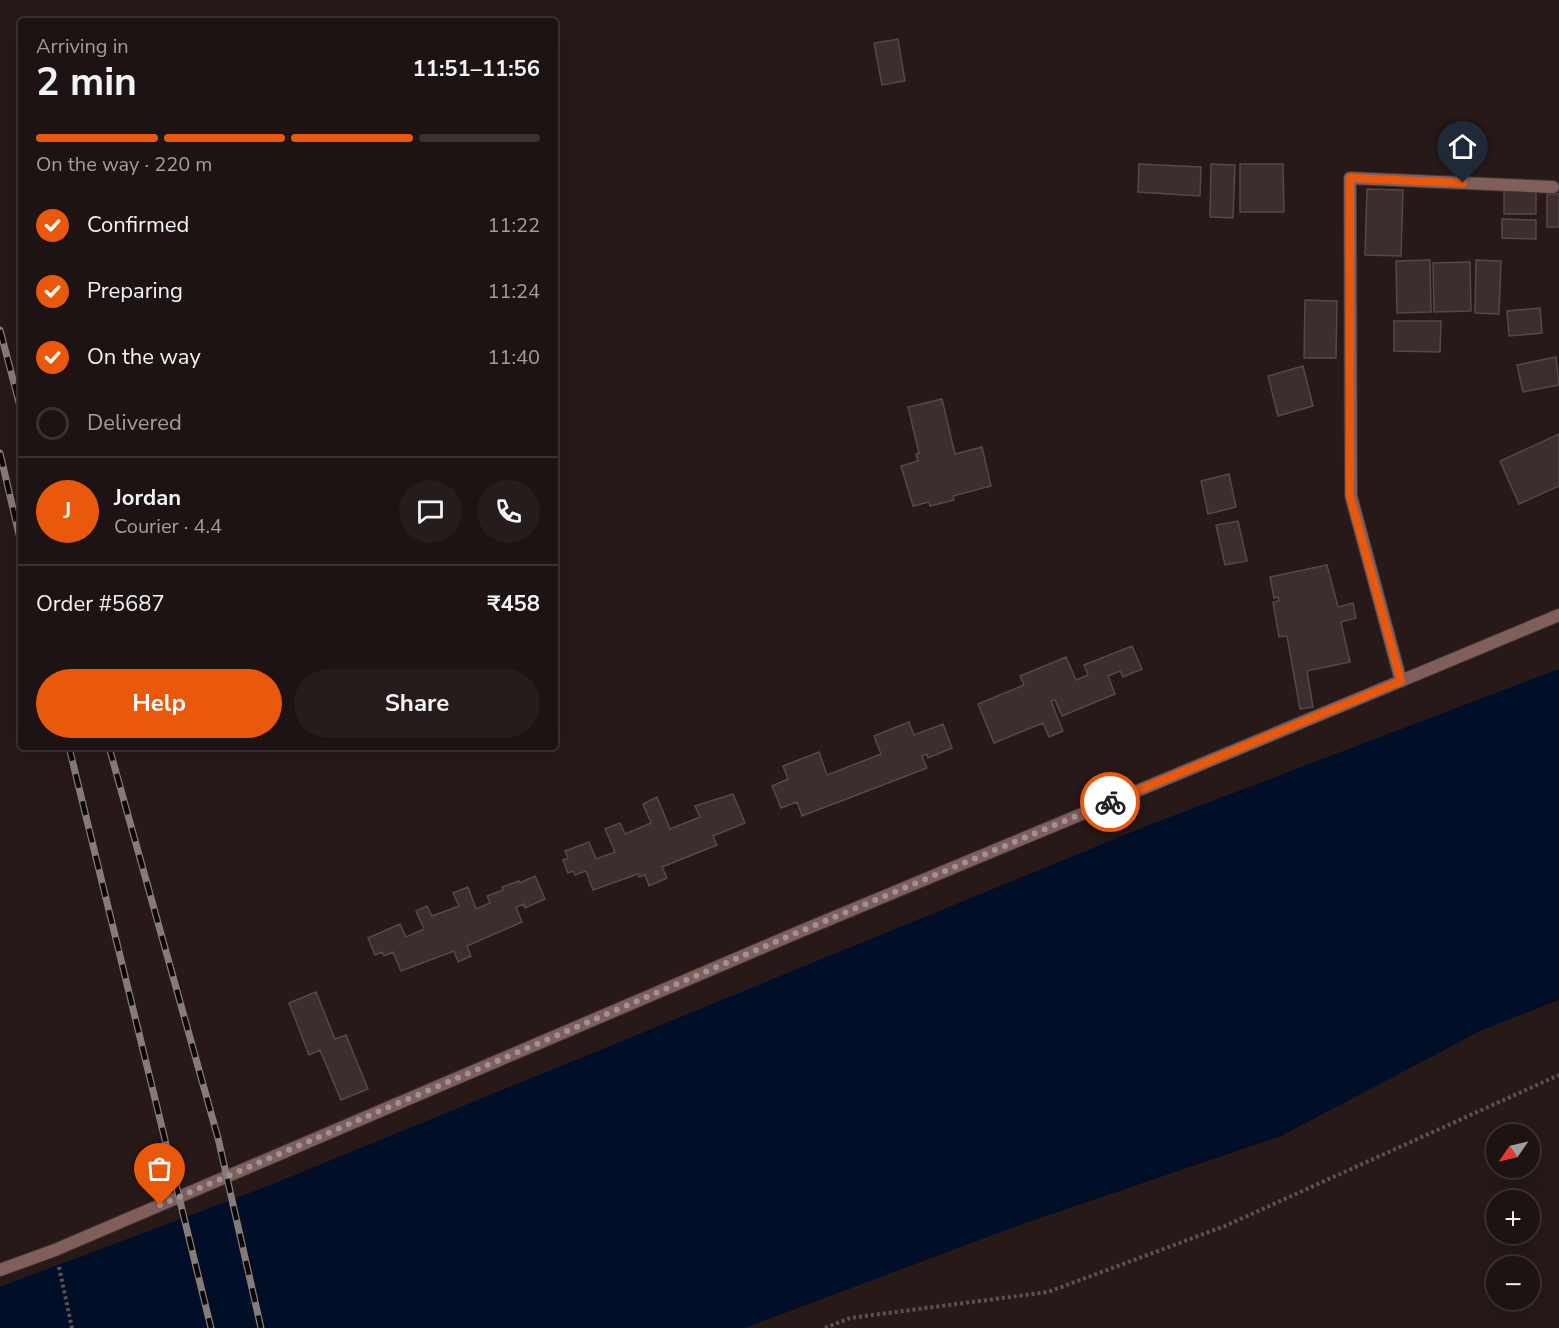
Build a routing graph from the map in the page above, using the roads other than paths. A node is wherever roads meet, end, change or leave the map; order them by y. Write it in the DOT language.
graph roads {
  1 [pos="1553,187"];
  2 [pos="1559,615"];
  3 [pos="1401,681"];
  4 [pos="0,1270"];
  1 -- 3 [label="street"];
  2 -- 3 [label="street"];
  3 -- 4 [label="street"];
}
